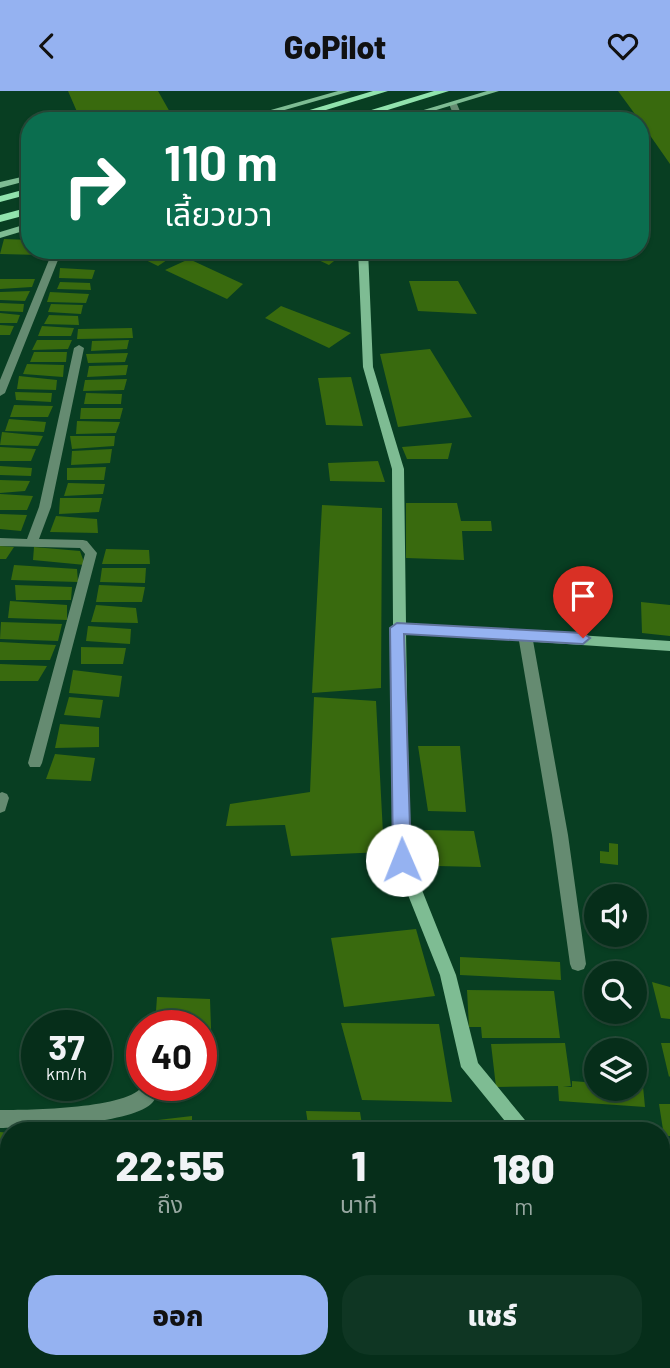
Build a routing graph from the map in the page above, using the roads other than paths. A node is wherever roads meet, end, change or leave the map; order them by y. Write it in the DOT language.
graph roads {
  1 [pos="338,91"];
  2 [pos="347,91"];
  3 [pos="383,91"];
  4 [pos="407,91"];
  5 [pos="443,91"];
  6 [pos="495,91"];
  7 [pos="301,102"];
  8 [pos="453,104"];
  9 [pos="267,112"];
  10 [pos="310,112"];
  11 [pos="361,112"];
  12 [pos="371,112"];
  13 [pos="424,112"];
  14 [pos="456,112"];
  15 [pos="21,179"];
  16 [pos="0,185"];
  17 [pos="21,193"];
  18 [pos="0,199"];
  19 [pos="21,215"];
  20 [pos="0,221"];
  21 [pos="21,229"];
  22 [pos="0,235"];
  23 [pos="54,259"];
  24 [pos="363,259"];
  25 [pos="79,348"];
  26 [pos="0,393"];
  27 [pos="0,542"];
  28 [pos="31,544"];
  29 [pos="397,628"];
  30 [pos="525,635"];
  31 [pos="670,646"];
  32 [pos="35,763"];
  33 [pos="578,964"];
  34 [pos="142,1101"];
  35 [pos="0,1119"];
  36 [pos="516,1122"];
  1 -- 7 [label="main road"];
  2 -- 7 [label="street"];
  3 -- 10 [label="main road"];
  4 -- 11 [label="main road"];
  5 -- 12 [label="main road"];
  6 -- 8 [label="street"];
  7 -- 9 [label="street"];
  8 -- 13 [label="street"];
  8 -- 14 [label="street"];
  15 -- 16 [label="street"];
  17 -- 18 [label="main road"];
  19 -- 20 [label="main road"];
  21 -- 22 [label="street"];
  23 -- 26 [label="street"];
  24 -- 29 [label="street"];
  25 -- 28 [label="street"];
  27 -- 28 [label="street"];
  28 -- 32 [label="street"];
  29 -- 30 [label="street"];
  29 -- 36 [label="street"];
  30 -- 31 [label="street"];
  30 -- 33 [label="street"];
  34 -- 35 [label="street"];
}
